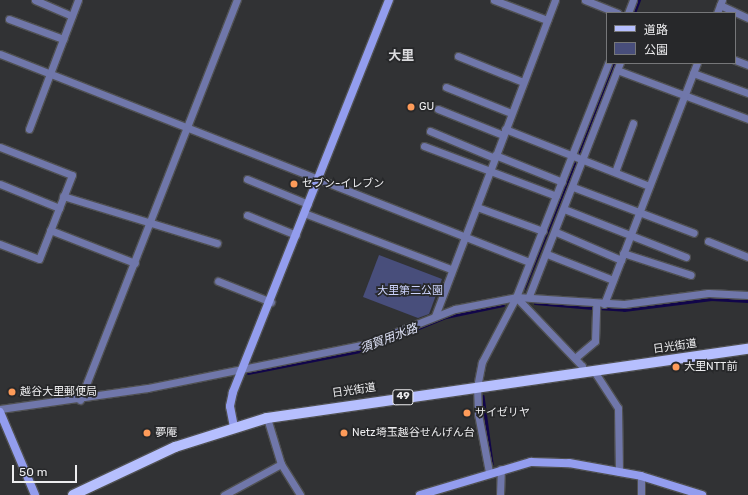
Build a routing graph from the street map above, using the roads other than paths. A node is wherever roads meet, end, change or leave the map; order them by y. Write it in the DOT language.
graph roads {
  1 [pos="35,0"];
  2 [pos="78,0"];
  3 [pos="237,0"];
  4 [pos="389,0"];
  5 [pos="494,0"];
  6 [pos="555,0"];
  7 [pos="584,0"];
  8 [pos="633,0"];
  9 [pos="721,3"];
  10 [pos="615,12"];
  11 [pos="628,12"];
  12 [pos="72,16"];
  13 [pos="748,18"];
  14 [pos="10,19"];
  15 [pos="547,20"];
  16 [pos="63,39"];
  17 [pos="0,54"];
  18 [pos="458,56"];
  19 [pos="736,60"];
  20 [pos="608,64"];
  21 [pos="697,64"];
  22 [pos="748,65"];
  23 [pos="619,66"];
  24 [pos="50,72"];
  25 [pos="693,73"];
  26 [pos="523,82"];
  27 [pos="446,87"];
  28 [pos="748,93"];
  29 [pos="684,97"];
  30 [pos="438,109"];
  31 [pos="511,113"];
  32 [pos="748,119"];
  33 [pos="633,123"];
  34 [pos="189,127"];
  35 [pos="29,129"];
  36 [pos="430,132"];
  37 [pos="504,132"];
  38 [pos="424,146"];
  39 [pos="0,147"];
  40 [pos="572,156"];
  41 [pos="495,157"];
  42 [pos="583,160"];
  43 [pos="490,171"];
  44 [pos="615,172"];
  45 [pos="246,179"];
  46 [pos="318,179"];
  47 [pos="562,182"];
  48 [pos="0,184"];
  49 [pos="650,186"];
  50 [pos="573,187"];
  51 [pos="64,196"];
  52 [pos="556,196"];
  53 [pos="308,204"];
  54 [pos="477,207"];
  55 [pos="58,208"];
  56 [pos="564,209"];
  57 [pos="304,213"];
  58 [pos="639,213"];
  59 [pos="247,215"];
  60 [pos="152,221"];
  61 [pos="50,230"];
  62 [pos="542,231"];
  63 [pos="556,232"];
  64 [pos="694,233"];
  65 [pos="296,235"];
  66 [pos="630,236"];
  67 [pos="465,238"];
  68 [pos="708,241"];
  69 [pos="217,243"];
  70 [pos="0,244"];
  71 [pos="547,254"];
  72 [pos="622,256"];
  73 [pos="686,257"];
  74 [pos="748,257"];
  75 [pos="529,262"];
  76 [pos="135,263"];
  77 [pos="451,269"];
  78 [pos="691,275"];
  79 [pos="613,280"];
  80 [pos="218,281"];
  81 [pos="748,295"];
  82 [pos="529,296"];
  83 [pos="516,297"];
  84 [pos="271,302"];
  85 [pos="596,303"];
  86 [pos="604,304"];
  87 [pos="435,316"];
  88 [pos="748,349"];
  89 [pos="575,358"];
  90 [pos="243,369"];
  91 [pos="588,372"];
  92 [pos="477,387"];
  93 [pos="80,400"];
  94 [pos="0,409"];
  95 [pos="0,412"];
  96 [pos="267,418"];
  97 [pos="234,426"];
  98 [pos="281,464"];
  99 [pos="501,469"];
  100 [pos="489,472"];
  101 [pos="619,472"];
  102 [pos="641,476"];
  103 [pos="35,495"];
  104 [pos="73,495"];
  105 [pos="224,495"];
  106 [pos="300,495"];
  107 [pos="420,495"];
  108 [pos="500,495"];
  109 [pos="641,495"];
  110 [pos="702,495"];
  1 -- 12 [label="street"];
  2 -- 12 [label="street"];
  3 -- 34 [label="street"];
  4 -- 46 [label="street"];
  5 -- 15 [label="street"];
  6 -- 15 [label="street"];
  7 -- 10 [label="street"];
  8 -- 11 [label="street"];
  9 -- 13 [label="street"];
  12 -- 16 [label="street"];
  14 -- 16 [label="street"];
  15 -- 26 [label="street"];
  16 -- 24 [label="street"];
  17 -- 24 [label="street"];
  18 -- 26 [label="street"];
  19 -- 22 [label="street"];
  20 -- 40 [label="street"];
  21 -- 25 [label="street"];
  23 -- 29 [label="street"];
  23 -- 42 [label="street"];
  24 -- 34 [label="street"];
  24 -- 35 [label="street"];
  25 -- 28 [label="street"];
  25 -- 29 [label="street"];
  26 -- 31 [label="street"];
  27 -- 31 [label="street"];
  29 -- 32 [label="street"];
  29 -- 49 [label="street"];
  30 -- 37 [label="street"];
  31 -- 37 [label="street"];
  33 -- 44 [label="street"];
  34 -- 46 [label="street"];
  34 -- 60 [label="street"];
  36 -- 41 [label="street"];
  37 -- 40 [label="street"];
  37 -- 41 [label="street"];
  38 -- 43 [label="street"];
  39 -- 51 [label="street"];
  40 -- 42 [label="street"];
  40 -- 47 [label="street"];
  41 -- 43 [label="street"];
  41 -- 47 [label="street"];
  42 -- 44 [label="street"];
  42 -- 50 [label="street"];
  43 -- 52 [label="street"];
  43 -- 54 [label="street"];
  44 -- 49 [label="street"];
  45 -- 53 [label="street"];
  46 -- 53 [label="street"];
  46 -- 67 [label="street"];
  47 -- 52 [label="street"];
  48 -- 55 [label="street"];
  49 -- 58 [label="street"];
  50 -- 56 [label="street"];
  50 -- 58 [label="street"];
  51 -- 55 [label="street"];
  51 -- 60 [label="street"];
  52 -- 62 [label="street"];
  53 -- 57 [label="street"];
  54 -- 62 [label="street"];
  54 -- 67 [label="street"];
  55 -- 61 [label="street"];
  56 -- 63 [label="street"];
  56 -- 66 [label="street"];
  57 -- 65 [label="street"];
  57 -- 77 [label="street"];
  58 -- 64 [label="street"];
  58 -- 66 [label="street"];
  59 -- 65 [label="street"];
  60 -- 69 [label="street"];
  60 -- 76 [label="street"];
  61 -- 70 [label="street"];
  61 -- 76 [label="street"];
  62 -- 75 [label="street"];
  63 -- 71 [label="street"];
  63 -- 72 [label="street"];
  65 -- 84 [label="street"];
  66 -- 72 [label="street"];
  66 -- 73 [label="street"];
  67 -- 75 [label="street"];
  67 -- 77 [label="street"];
  68 -- 74 [label="street"];
  71 -- 79 [label="street"];
  71 -- 82 [label="street"];
  72 -- 78 [label="street"];
  72 -- 79 [label="street"];
  75 -- 83 [label="street"];
  76 -- 93 [label="street"];
  77 -- 87 [label="street"];
  79 -- 86 [label="street"];
  80 -- 84 [label="street"];
  81 -- 86 [label="street"];
  82 -- 83 [label="street"];
  82 -- 85 [label="street"];
  83 -- 87 [label="street"];
  83 -- 89 [label="street"];
  83 -- 92 [label="street"];
  84 -- 90 [label="street"];
  85 -- 86 [label="street"];
  85 -- 89 [label="street"];
  87 -- 90 [label="street"];
  88 -- 91 [label="main road, 日光街道 / 49"];
  89 -- 91 [label="street"];
  90 -- 93 [label="street"];
  90 -- 97 [label="street"];
  91 -- 92 [label="main road, 日光街道 / 49"];
  91 -- 101 [label="street"];
  92 -- 96 [label="main road, 日光街道 / 49"];
  92 -- 100 [label="street"];
  93 -- 94 [label="street"];
  95 -- 103 [label="street"];
  96 -- 97 [label="main road, 日光街道 / 49"];
  96 -- 98 [label="street"];
  97 -- 104 [label="main road, 日光街道 / 49"];
  98 -- 105 [label="street"];
  98 -- 106 [label="street"];
  99 -- 100 [label="street"];
  99 -- 101 [label="street"];
  99 -- 108 [label="street"];
  100 -- 107 [label="street"];
  101 -- 102 [label="street"];
  102 -- 109 [label="street"];
  102 -- 110 [label="street"];
}
